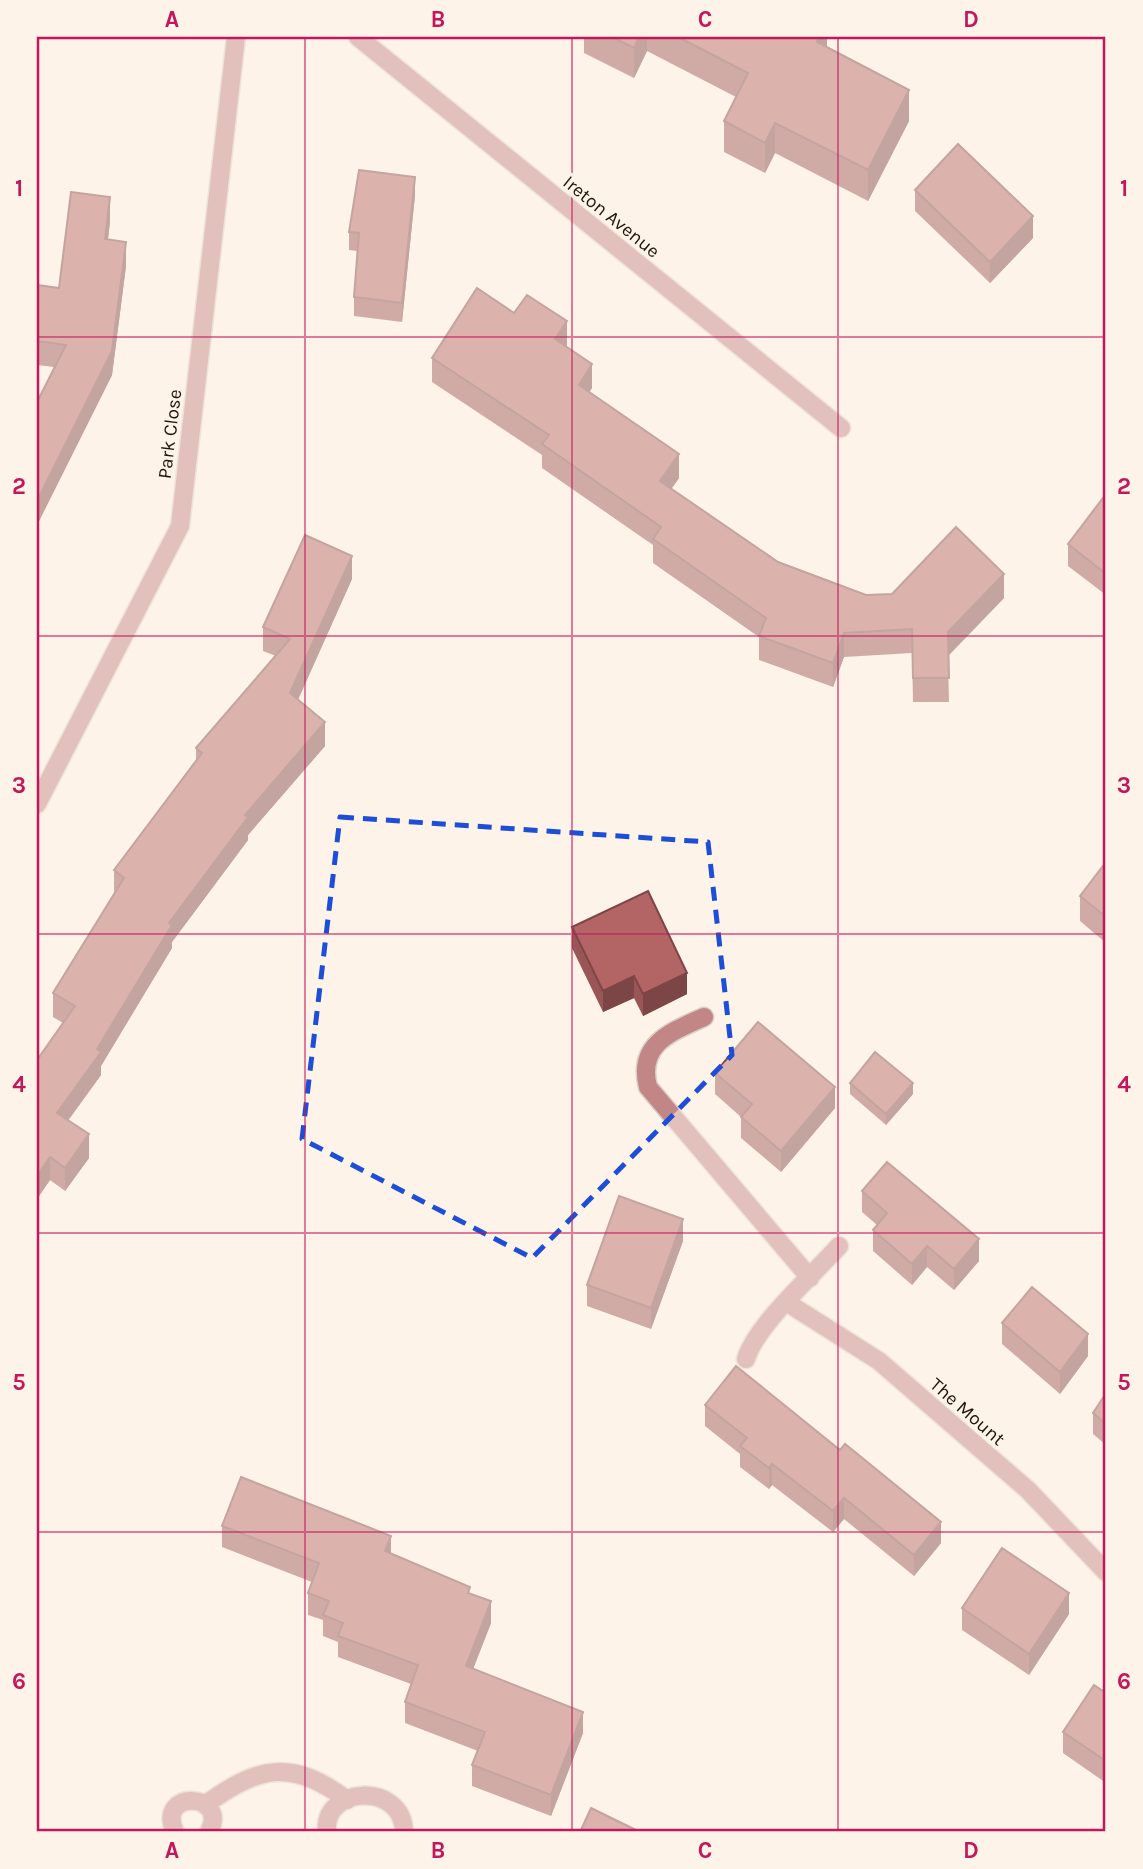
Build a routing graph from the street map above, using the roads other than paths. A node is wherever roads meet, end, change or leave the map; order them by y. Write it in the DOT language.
graph roads {
  1 [pos="236,37"];
  2 [pos="358,37"];
  3 [pos="841,428"];
  4 [pos="37,804"];
  5 [pos="704,1017"];
  6 [pos="839,1247"];
  7 [pos="810,1278"];
  8 [pos="786,1302"];
  9 [pos="746,1359"];
  10 [pos="1106,1572"];
  11 [pos="347,1800"];
  12 [pos="205,1805"];
  13 [pos="174,1832"];
  14 [pos="209,1832"];
  15 [pos="327,1832"];
  16 [pos="404,1832"];
  1 -- 4 [label="street, Park Close"];
  2 -- 3 [label="street, Ireton Avenue"];
  5 -- 7 [label="street"];
  6 -- 7 [label="street"];
  7 -- 8 [label="street"];
  8 -- 9 [label="street"];
  8 -- 10 [label="street, The Mount"];
  11 -- 12 [label="street"];
  11 -- 15 [label="street"];
  11 -- 16 [label="street"];
  12 -- 13 [label="street"];
  12 -- 14 [label="street"];
}
